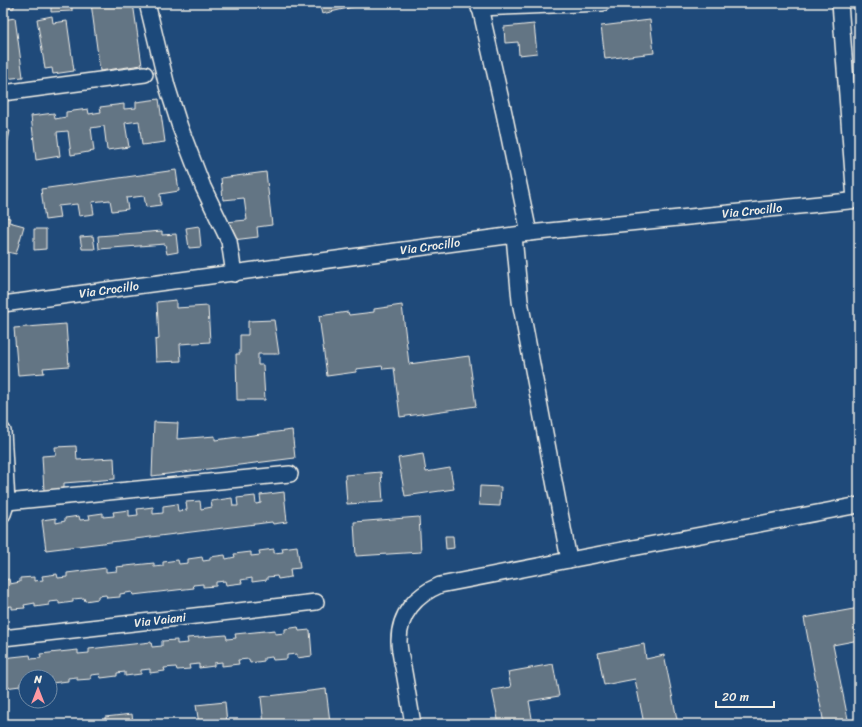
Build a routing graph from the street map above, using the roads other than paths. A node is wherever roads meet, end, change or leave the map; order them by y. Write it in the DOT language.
graph roads {
  1 [pos="148,3"];
  2 [pos="603,3"];
  3 [pos="840,3"];
  4 [pos="479,6"];
  5 [pos="145,74"];
  6 [pos="3,93"];
  7 [pos="857,200"];
  8 [pos="529,234"];
  9 [pos="514,236"];
  10 [pos="234,274"];
  11 [pos="3,304"];
  12 [pos="3,430"];
  13 [pos="290,474"];
  14 [pos="859,505"];
  15 [pos="5,508"];
  16 [pos="569,560"];
  17 [pos="316,602"];
  18 [pos="3,638"];
  19 [pos="413,724"];
  1 -- 10 [label="street"];
  2 -- 4 [label="street"];
  3 -- 7 [label="street"];
  4 -- 8 [label="street"];
  5 -- 6 [label="street"];
  7 -- 8 [label="street, Via Crocillo"];
  8 -- 9 [label="street, Via Crocillo"];
  9 -- 10 [label="street, Via Crocillo"];
  9 -- 16 [label="street"];
  10 -- 11 [label="street, Via Crocillo"];
  12 -- 15 [label="street"];
  13 -- 15 [label="street"];
  14 -- 16 [label="street"];
  16 -- 19 [label="street"];
  17 -- 18 [label="street, Via Vaiani"];
}
